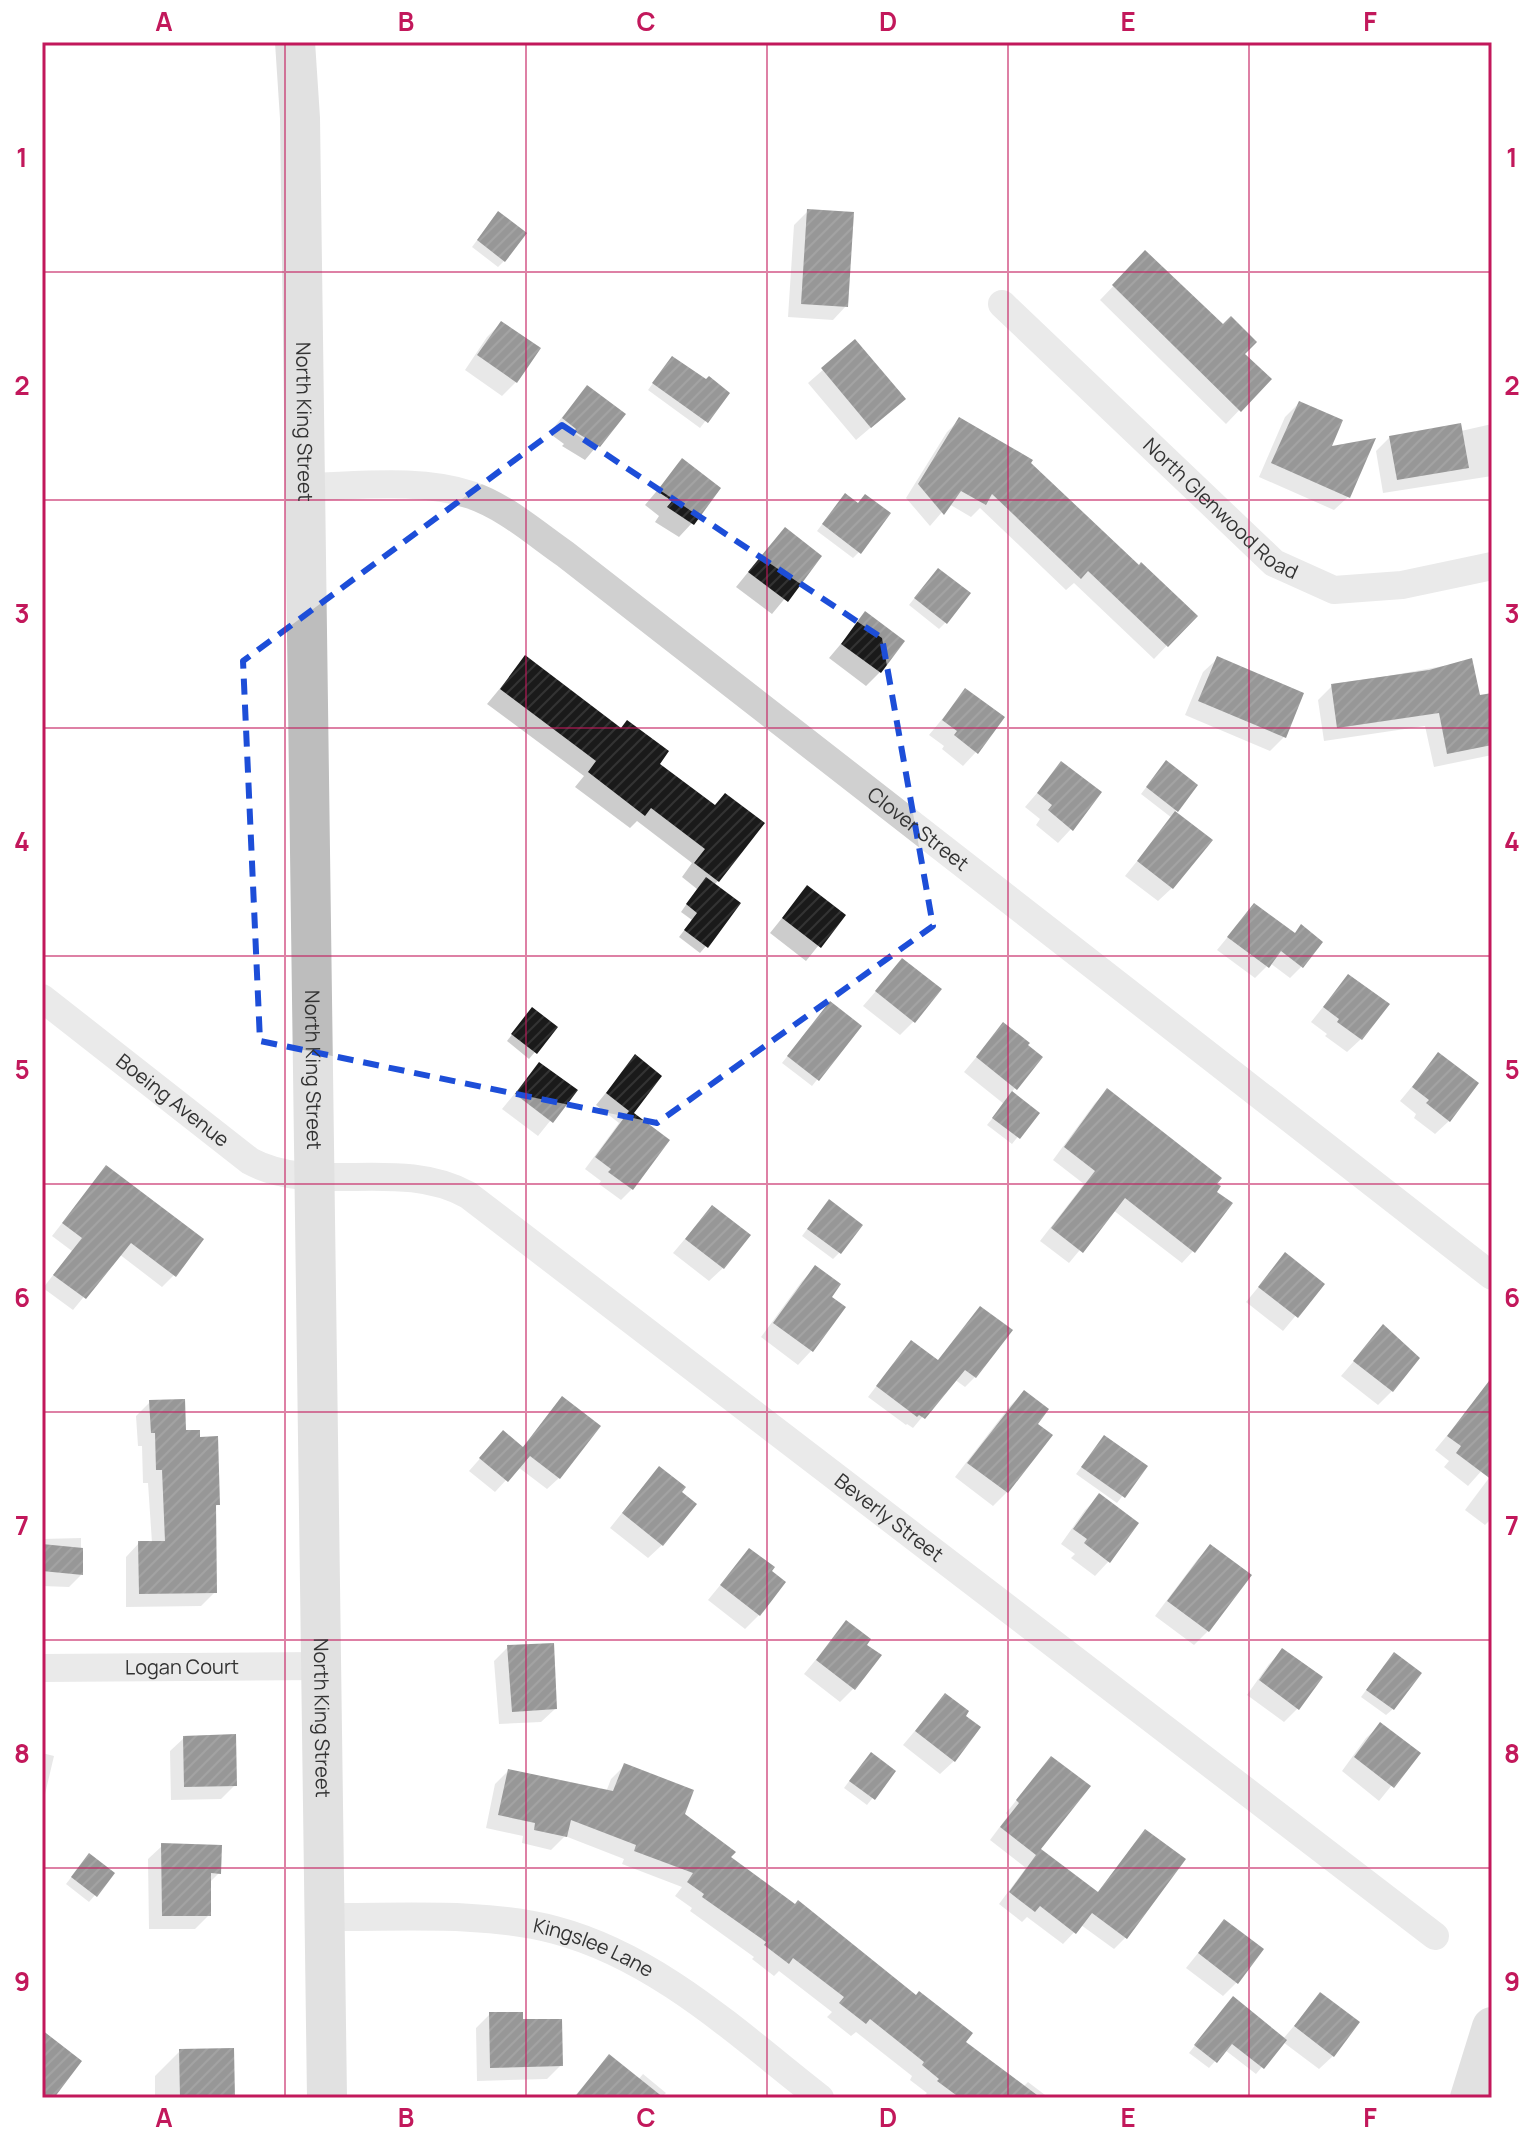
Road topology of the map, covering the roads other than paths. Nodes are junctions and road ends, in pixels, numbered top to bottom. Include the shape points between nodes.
1 (295, 42) edge
2 (1002, 304) dead end
3 (305, 487) junction
4 (1492, 566) edge
5 (42, 998) edge
6 (315, 1175) junction
7 (1492, 1276) edge
8 (321, 1666) junction
9 (42, 1668) edge
10 (324, 1917) junction
11 (1435, 1936) dead end
12 (1492, 2027) edge
13 (327, 2098) edge
14 (820, 2098) edge
15 (1470, 2098) edge

1 - 3 main road, North King Street
2 - 4 street, North Glenwood Road via 1274,563 1334,590 1402,585
3 - 6 main road, North King Street
3 - 7 street, Clover Street via 448,489 472,495 517,520
5 - 6 street, Boeing Avenue via 250,1161 278,1172
6 - 8 main road, North King Street
6 - 11 street, Beverly Street via 413,1177 468,1195
8 - 9 street, Logan Court
8 - 10 main road, North King Street
10 - 13 main road, North King Street
10 - 14 street, Kingslee Lane via 503,1920 591,1942 654,1972
12 - 15 main road

